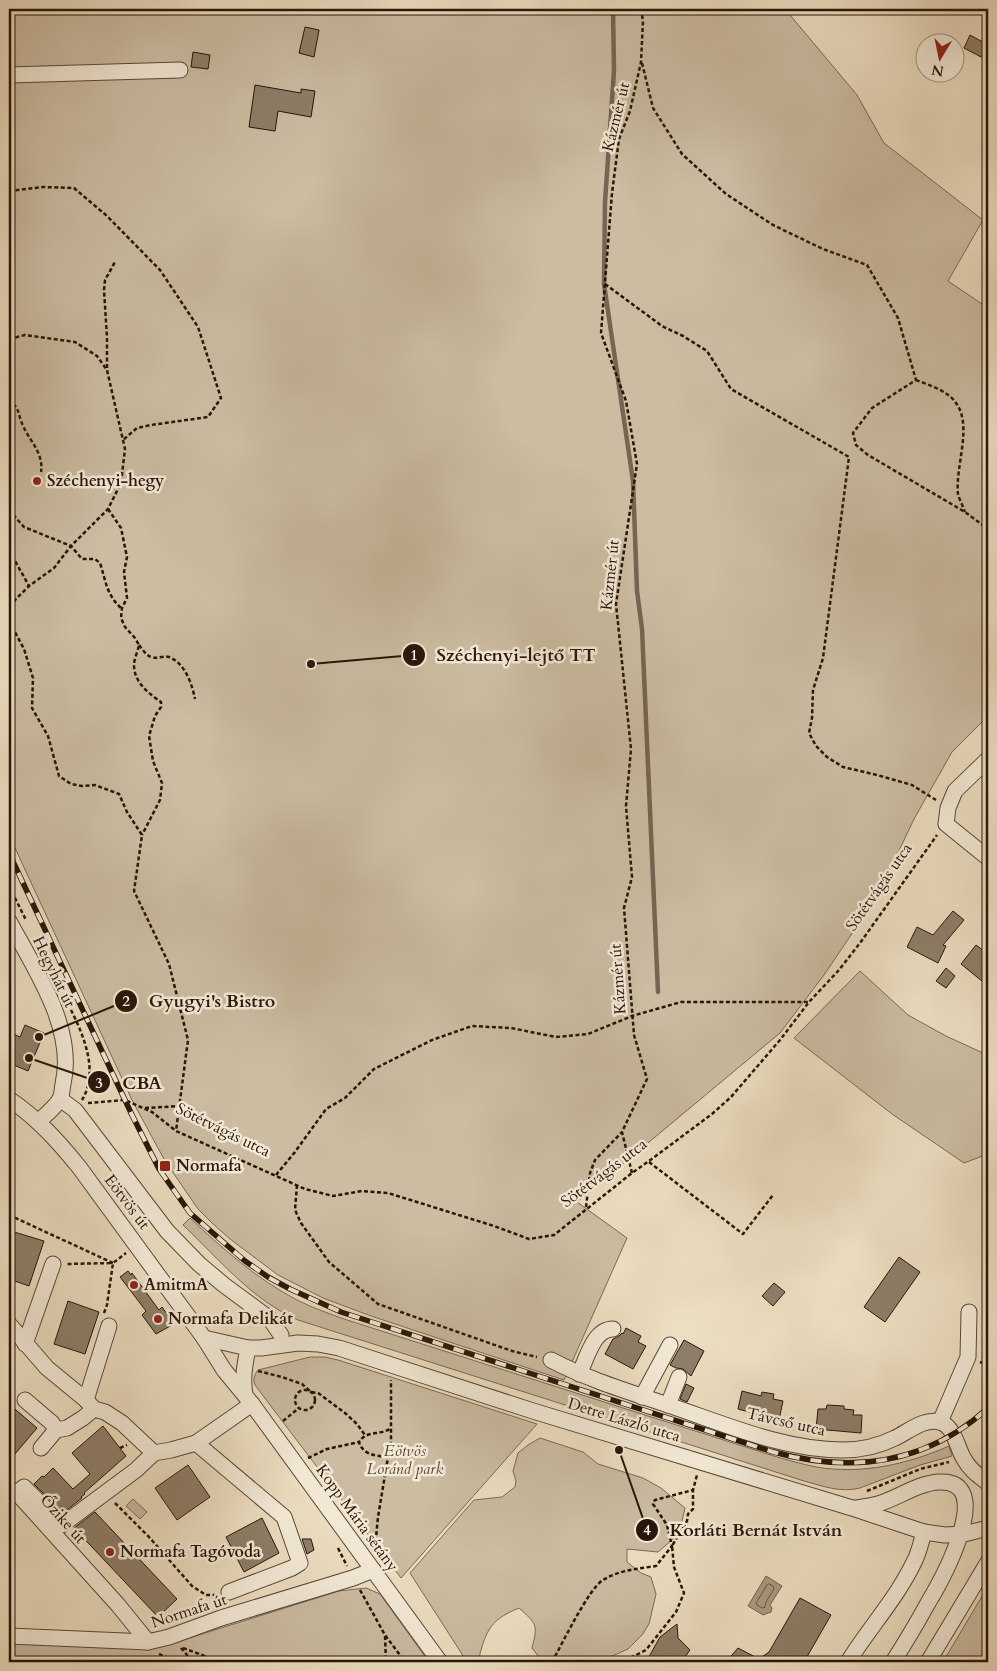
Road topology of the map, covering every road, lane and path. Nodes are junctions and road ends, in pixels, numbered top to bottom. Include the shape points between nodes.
1 (641, 9) edge
2 (642, 62) junction
3 (180, 70) dead end
4 (9, 75) edge
5 (9, 191) edge
6 (115, 262) dead end
7 (604, 284) junction
8 (9, 330) edge
9 (9, 338) edge
10 (107, 370) junction
11 (916, 380) junction
12 (9, 399) edge
13 (123, 440) junction
14 (41, 472) dead end
15 (108, 509) junction
16 (9, 510) edge
17 (965, 512) junction
18 (988, 529) edge
19 (71, 546) junction
20 (9, 550) edge
21 (29, 586) junction
22 (122, 608) junction
23 (9, 613) edge
24 (9, 621) edge
25 (139, 645) junction
26 (195, 699) dead end
27 (988, 759) edge
28 (948, 808) junction
29 (946, 824) junction
30 (142, 835) junction
31 (988, 858) edge
32 (9, 921) edge
33 (809, 1002) junction
34 (632, 1016) junction
35 (60, 1099) junction
36 (9, 1100) edge
37 (86, 1103) dead end
38 (180, 1106) junction
39 (144, 1108) junction
40 (38, 1122) junction
41 (176, 1131) junction
42 (622, 1132) junction
43 (649, 1162) junction
44 (632, 1173) junction
45 (276, 1175) junction
46 (297, 1185) junction
47 (774, 1195) dead end
48 (586, 1207) junction
49 (9, 1215) edge
50 (127, 1252) dead end
51 (53, 1264) joint
52 (113, 1264) junction
53 (969, 1312) dead end
54 (106, 1320) joint
55 (9, 1324) edge
56 (613, 1329) dead end
57 (281, 1335) dead end
58 (204, 1338) junction
59 (25, 1344) junction
60 (670, 1346) dead end
61 (248, 1348) junction
62 (551, 1360) joint
63 (394, 1366) junction
64 (243, 1369) junction
65 (579, 1374) junction
66 (679, 1377) dead end
67 (311, 1392) junction
68 (642, 1397) junction
69 (25, 1400) dead end
70 (249, 1400) junction
71 (90, 1404) junction
72 (668, 1405) junction
73 (299, 1408) junction
74 (940, 1422) junction
75 (391, 1428) junction
76 (56, 1430) junction
77 (271, 1430) junction
78 (365, 1435) junction
79 (359, 1442) junction
80 (196, 1443) junction
81 (40, 1448) dead end
82 (154, 1453) junction
83 (388, 1457) junction
84 (699, 1462) junction
85 (297, 1466) junction
86 (988, 1483) edge
87 (693, 1490) junction
88 (13, 1491) edge
89 (115, 1504) dead end
90 (852, 1508) junction
91 (988, 1528) edge
92 (924, 1532) junction
93 (964, 1534) junction
94 (672, 1546) junction
95 (988, 1562) edge
96 (373, 1570) junction
97 (353, 1578) junction
98 (229, 1592) joint
99 (385, 1635) junction
100 (9, 1636) edge
101 (148, 1642) junction
102 (193, 1662) edge
103 (221, 1662) edge
104 (386, 1662) edge
105 (405, 1662) edge
106 (440, 1662) edge
107 (552, 1662) edge
108 (626, 1662) edge
109 (848, 1662) edge
110 (894, 1662) edge
111 (928, 1662) edge

1 - 2 path, Kázmér út via 644,21
2 - 7 path, Kázmér út via 630,111 619,139
2 - 11 path via 654,108 663,124 682,154 719,188 773,225 823,249 867,265 898,318
3 - 4 street
5 - 13 path via 74,188 107,216 160,270 198,327 221,398 208,417 151,424 137,428
6 - 10 path via 105,280 104,290
7 - 28 path via 662,326 707,351 731,389 849,457 823,658 813,690 809,733 827,757 843,767 912,785
7 - 34 path, Kázmér út via 601,333 626,401 636,464 616,604 631,749 626,806 632,877 624,908
8 - 9 path
9 - 10 path via 25,334 75,342 97,356
10 - 13 path
11 - 17 path via 937,388 956,402 963,417 958,495
11 - 17 path via 872,408 853,433 856,445
12 - 14 path via 18,409 22,425 36,444 43,464
13 - 15 path via 121,483
15 - 19 path
15 - 22 path via 121,528 127,557 124,572 127,598
16 - 19 path via 24,527
17 - 18 path
19 - 21 path via 54,568
19 - 22 path via 82,559 100,563 113,601
20 - 21 path
21 - 23 path via 15,600
22 - 25 path via 121,618 125,627
24 - 30 path via 24,649 33,678 32,708 48,736 59,776 71,784 95,785 119,794
25 - 26 path via 152,659 164,656 178,663 191,681
25 - 30 path via 134,664 138,680 161,702 148,736 162,783 160,800
27 - 28 street via 955,791
28 - 29 street
29 - 31 street
29 - 33 path, Sötétvágás utca via 860,943
30 - 38 path via 134,891 169,964 188,1040
32 - 35 street, Hegyhát út via 46,991 60,1026 66,1063
33 - 34 path via 681,1002
33 - 43 path, Sötétvágás utca via 731,1098
34 - 42 path, Kázmér út via 647,1079
34 - 45 path via 588,1034 556,1037 512,1028 472,1026 432,1040 374,1069 345,1098 326,1109
35 - 40 street
35 - 57 street via 75,1110 167,1231 199,1264 270,1319
36 - 40 street, Eötvös út
37 - 39 path, Sötétvágás utca via 125,1100
38 - 39 path
38 - 41 path
39 - 41 path, Sötétvágás utca
40 - 58 street, Eötvös út via 60,1142
41 - 45 path, Sötétvágás utca
42 - 44 path
42 - 48 path, Kázmér út via 595,1160
43 - 44 path, Sötétvágás utca
43 - 47 path via 743,1234
44 - 48 path, Sötétvágás utca
45 - 46 path, Sötétvágás utca
46 - 48 path, Sötétvágás utca via 333,1196 362,1191 388,1194 529,1239 554,1234
46 - 62 path via 295,1210 301,1223 330,1262 378,1304 512,1351
49 - 52 path
50 - 52 path
51 - 52 path
51 - 59 street
52 - 54 path
53 - 74 street via 968,1357
54 - 71 street
55 - 59 street
56 - 65 street via 600,1333
58 - 61 street
58 - 70 street, Eötvös út via 224,1370
59 - 71 street via 47,1368
60 - 68 street
61 - 63 street, Detre László utca via 318,1344
61 - 64 street
62 - 65 street, Távcső utca
63 - 75 path
63 - 84 street, Detre László utca
64 - 67 path via 282,1377 302,1384
64 - 70 street
65 - 68 street, Távcső utca
66 - 72 street
67 - 73 path via 304,1390 298,1393 295,1402
67 - 73 path via 315,1397 313,1406 305,1410
67 - 78 path via 318,1392 357,1424
68 - 72 street, Távcső utca
69 - 76 street via 52,1422
70 - 77 street, Kopp Mária sétány
70 - 80 street
71 - 76 street via 83,1418 67,1428
71 - 82 street via 122,1423
72 - 74 street, Távcső utca via 776,1441 821,1449 865,1449 914,1427
73 - 77 path
74 - 86 street via 949,1428 971,1469
75 - 78 path
75 - 83 path via 392,1443
76 - 81 street
77 - 85 street, Kopp Mária sétány
78 - 79 path
79 - 83 path via 369,1454
79 - 85 path via 327,1449
80 - 82 street
80 - 98 street via 284,1517 300,1563
82 - 88 street via 62,1525 24,1487
83 - 96 path
84 - 87 path
84 - 90 street, Detre László utca
85 - 96 street, Kopp Mária sétány
87 - 94 path via 693,1509
87 - 94 path via 655,1500 653,1504 667,1525
88 - 101 street, Őzike út
89 - 98 path via 192,1586 206,1595
90 - 92 street, Detre László utca
90 - 93 street via 878,1504 917,1487 950,1483 968,1493 970,1513
91 - 93 street, Detre László utca
92 - 93 street, Detre László utca
92 - 109 street via 914,1561
93 - 110 street via 958,1553
94 - 107 path via 656,1566 621,1571 601,1581
94 - 108 path via 674,1567 684,1593 676,1612 646,1650
95 - 111 street
96 - 97 street, Normafa út
96 - 106 street, Kopp Mária sétány
97 - 99 path
97 - 101 street, Normafa út
99 - 104 path
99 - 105 path
100 - 101 street, Normafa út
102 - 103 path via 180,1647

